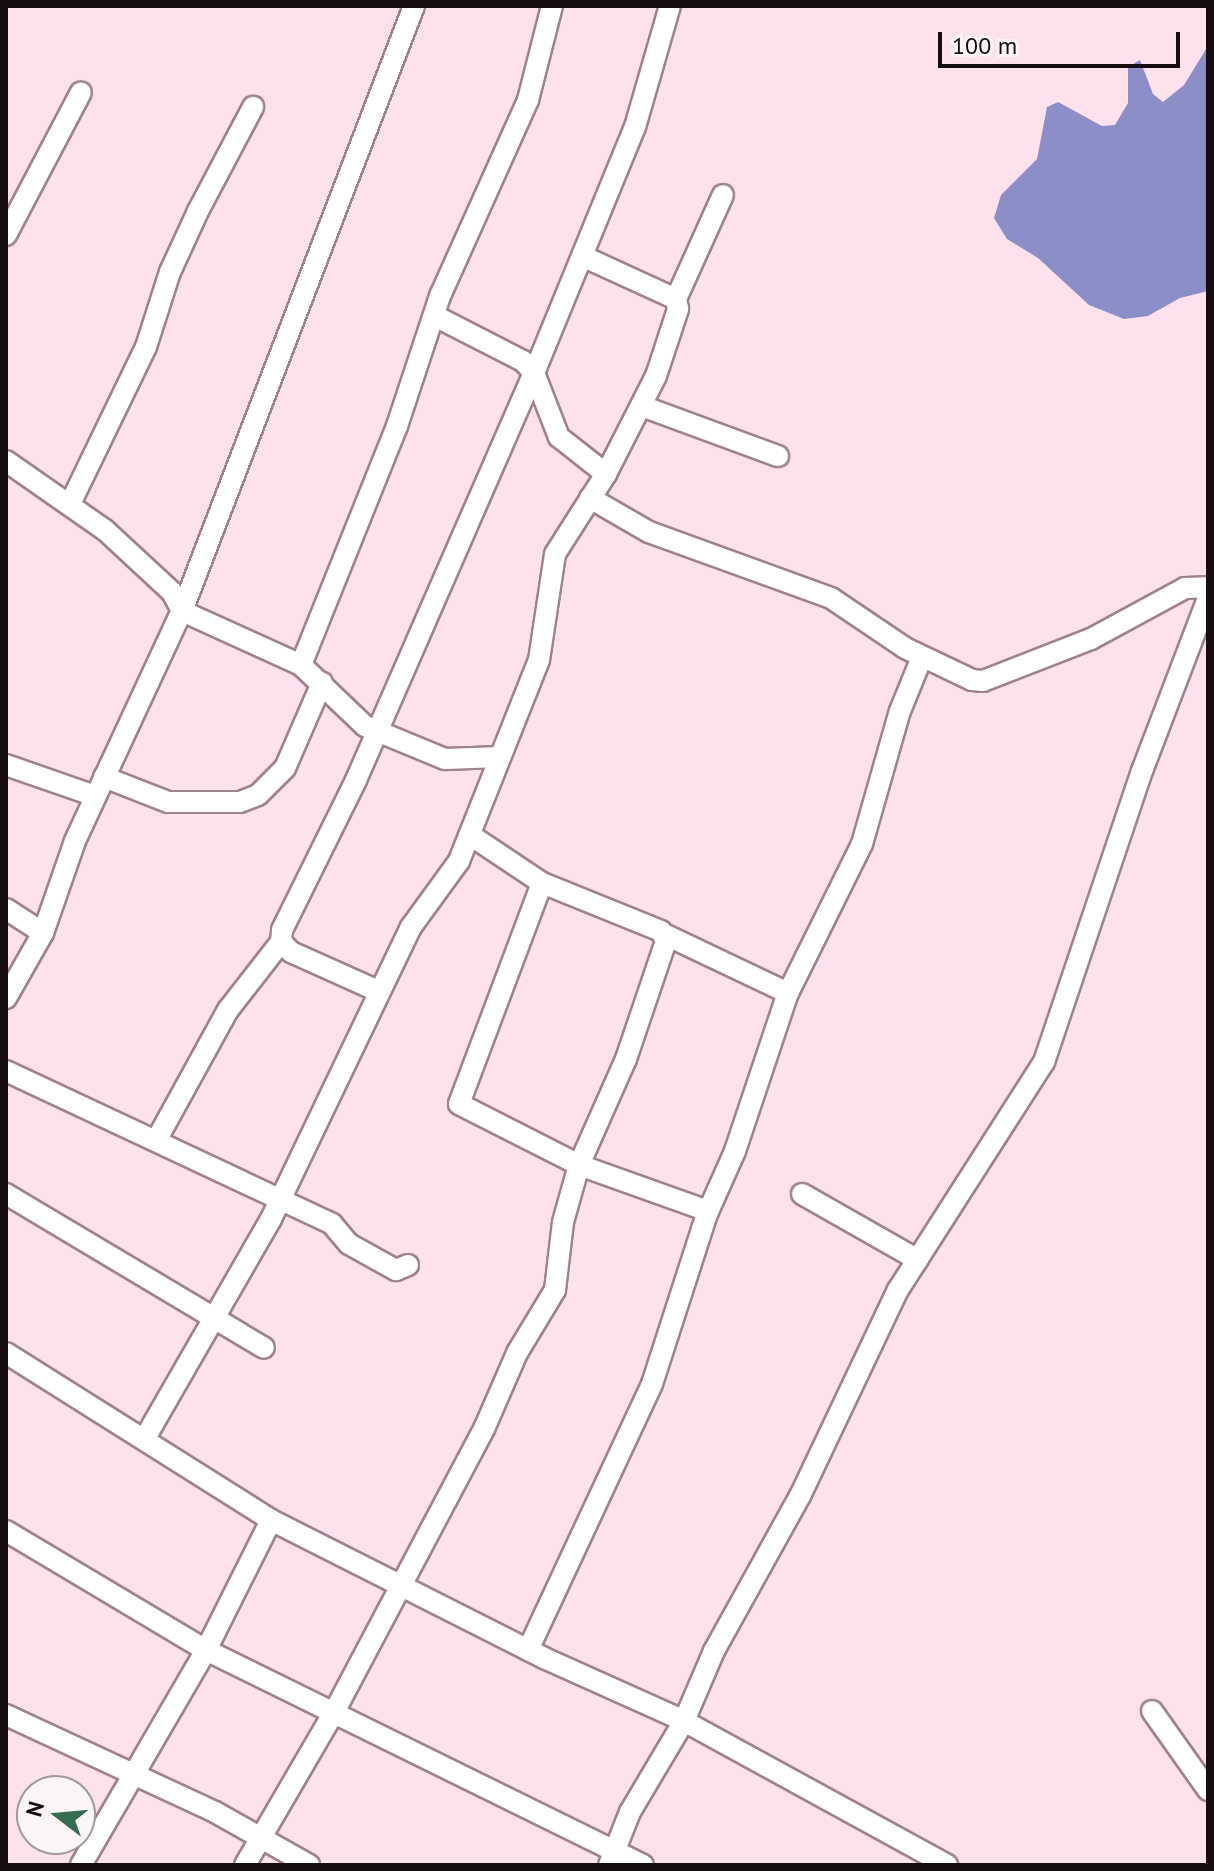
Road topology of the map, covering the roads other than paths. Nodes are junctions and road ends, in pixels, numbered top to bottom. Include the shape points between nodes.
1 (414, 6) edge
2 (552, 6) edge
3 (670, 6) edge
4 (81, 92) dead end
5 (253, 107) dead end
6 (723, 195) dead end
7 (6, 235) edge
8 (582, 256) junction
9 (676, 299) junction
10 (435, 316) junction
11 (534, 373) junction
12 (642, 406) junction
13 (778, 456) dead end
14 (6, 461) edge
15 (606, 474) junction
16 (590, 498) junction
17 (70, 504) junction
18 (1208, 587) edge
19 (1208, 598) edge
20 (182, 611) junction
21 (922, 657) junction
22 (301, 665) junction
23 (322, 683) junction
24 (377, 732) junction
25 (500, 757) junction
26 (6, 765) edge
27 (104, 777) junction
28 (95, 796) junction
29 (470, 835) junction
30 (542, 883) junction
31 (6, 909) edge
32 (43, 933) junction
33 (666, 935) junction
34 (281, 942) junction
35 (378, 991) junction
36 (788, 993) junction
37 (6, 998) edge
38 (6, 1071) edge
39 (157, 1139) junction
40 (579, 1165) junction
41 (6, 1194) edge
42 (802, 1194) dead end
43 (278, 1203) junction
44 (708, 1211) junction
45 (918, 1260) junction
46 (408, 1265) dead end
47 (214, 1318) junction
48 (264, 1348) dead end
49 (6, 1353) edge
50 (145, 1438) junction
51 (271, 1520) junction
52 (6, 1531) edge
53 (398, 1586) junction
54 (206, 1650) junction
55 (528, 1650) junction
56 (1152, 1711) dead end
57 (333, 1714) junction
58 (6, 1715) edge
59 (684, 1721) junction
60 (131, 1774) junction
61 (1208, 1790) edge
62 (261, 1838) junction
63 (612, 1859) edge
64 (81, 1865) edge
65 (245, 1865) edge
66 (309, 1865) edge
67 (643, 1865) edge
68 (947, 1865) edge

1 - 20 street
2 - 10 street via 528,100 462,241
3 - 8 street via 646,96
4 - 7 street
5 - 17 street via 198,211 170,272 146,347
6 - 9 street
8 - 9 street
8 - 11 street
9 - 12 street via 678,309
10 - 11 street via 523,361
10 - 22 street
11 - 15 street via 559,437
11 - 24 street
12 - 13 street
12 - 15 street
14 - 17 street
15 - 16 street
16 - 21 street via 649,532 831,598
16 - 25 street via 555,554 547,631
17 - 20 street via 172,592
18 - 21 street via 1185,588 1091,639 983,681
19 - 45 street via 1142,771 1044,1062
20 - 22 street
20 - 27 street
21 - 36 street via 900,711 862,844
22 - 23 street
23 - 24 street via 347,712
23 - 27 street via 285,768 258,795 240,802 168,802
24 - 25 street via 445,759
24 - 34 street via 282,930
25 - 29 street
26 - 28 street
27 - 28 street
28 - 32 street
29 - 30 street
29 - 35 street
30 - 33 street
30 - 40 street via 459,1104
31 - 32 street
32 - 37 street
33 - 36 street
33 - 40 street via 626,1059
34 - 35 street via 305,959
34 - 39 street via 228,1010
35 - 43 street
36 - 44 street via 735,1151
38 - 39 street
39 - 43 street
40 - 44 street
40 - 53 street via 563,1222 555,1290 517,1353 484,1429
41 - 47 street
42 - 45 street
43 - 46 street via 332,1224 349,1244 396,1270
43 - 47 street
44 - 55 street via 652,1384
45 - 59 street via 800,1496 714,1651
47 - 48 street
47 - 50 street
49 - 50 street
50 - 51 street
51 - 53 street
51 - 54 street
52 - 54 street
53 - 55 street
53 - 57 street
54 - 57 street
54 - 60 street
55 - 59 street
56 - 61 street
57 - 62 street
57 - 63 street
58 - 60 street
59 - 63 street via 630,1812
59 - 68 street
60 - 62 street
60 - 64 street
62 - 65 street
62 - 66 street
63 - 67 street

